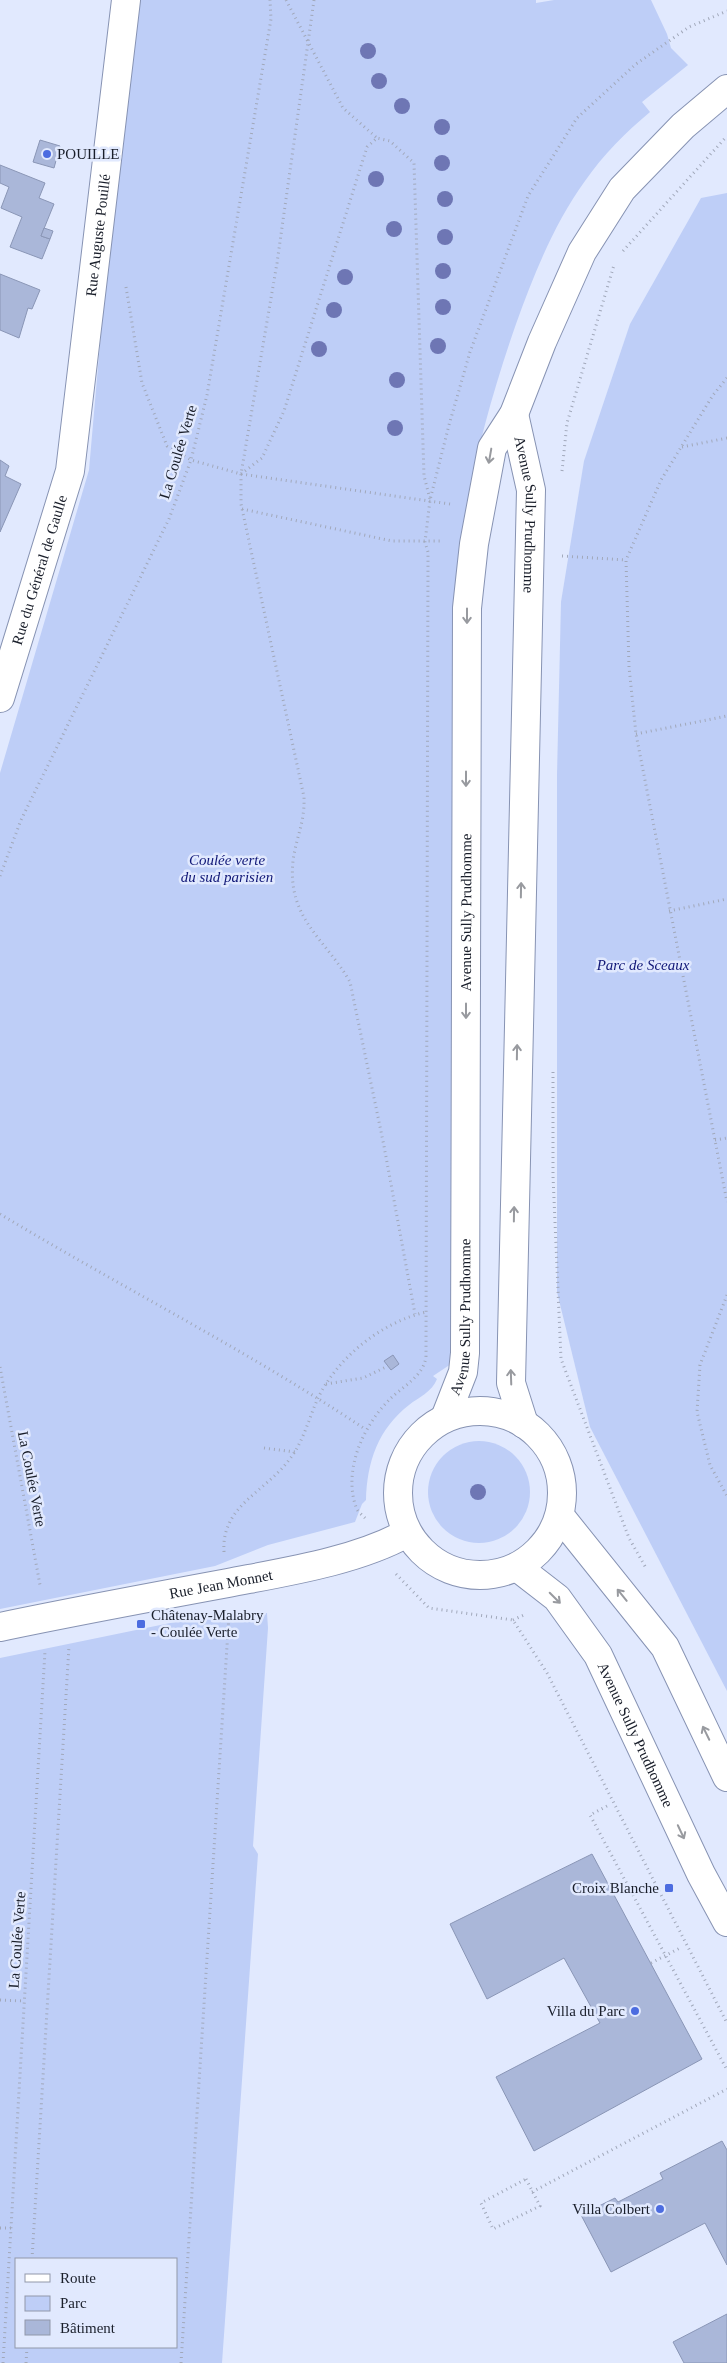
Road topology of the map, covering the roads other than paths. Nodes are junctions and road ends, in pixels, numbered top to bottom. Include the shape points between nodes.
1 (126, 0) edge
2 (727, 89) edge
3 (514, 414) junction
4 (70, 471) joint
5 (0, 698) edge
6 (445, 1418) junction
7 (524, 1424) junction
8 (560, 1516) junction
9 (407, 1533) junction
10 (517, 1567) junction
11 (0, 1628) edge
12 (727, 1777) edge
13 (727, 1922) edge

1 - 4 main road, Rue Auguste Pouillé
2 - 3 main road, Avenue Sully Prudhomme via 683,126 622,189 582,252
3 -> 6 main road, Avenue Sully Prudhomme via 492,448 474,544 467,608 465,1353 463,1372
7 -> 3 main road, Avenue Sully Prudhomme via 511,1383 531,490
4 - 5 main road, Rue du Général de Gaulle
6 - 7 main road via 485,1411
6 - 9 main road via 423,1434 405,1459 397,1496
7 - 8 main road via 540,1437 553,1456 561,1479
8 - 10 main road via 537,1554
12 -> 8 main road via 665,1647
9 - 10 main road via 423,1554 442,1567 479,1574 499,1574
9 - 11 main road, Rue Jean Monnet via 384,1545 287,1571
10 -> 13 main road, Avenue Sully Prudhomme via 557,1598 598,1655 701,1874

